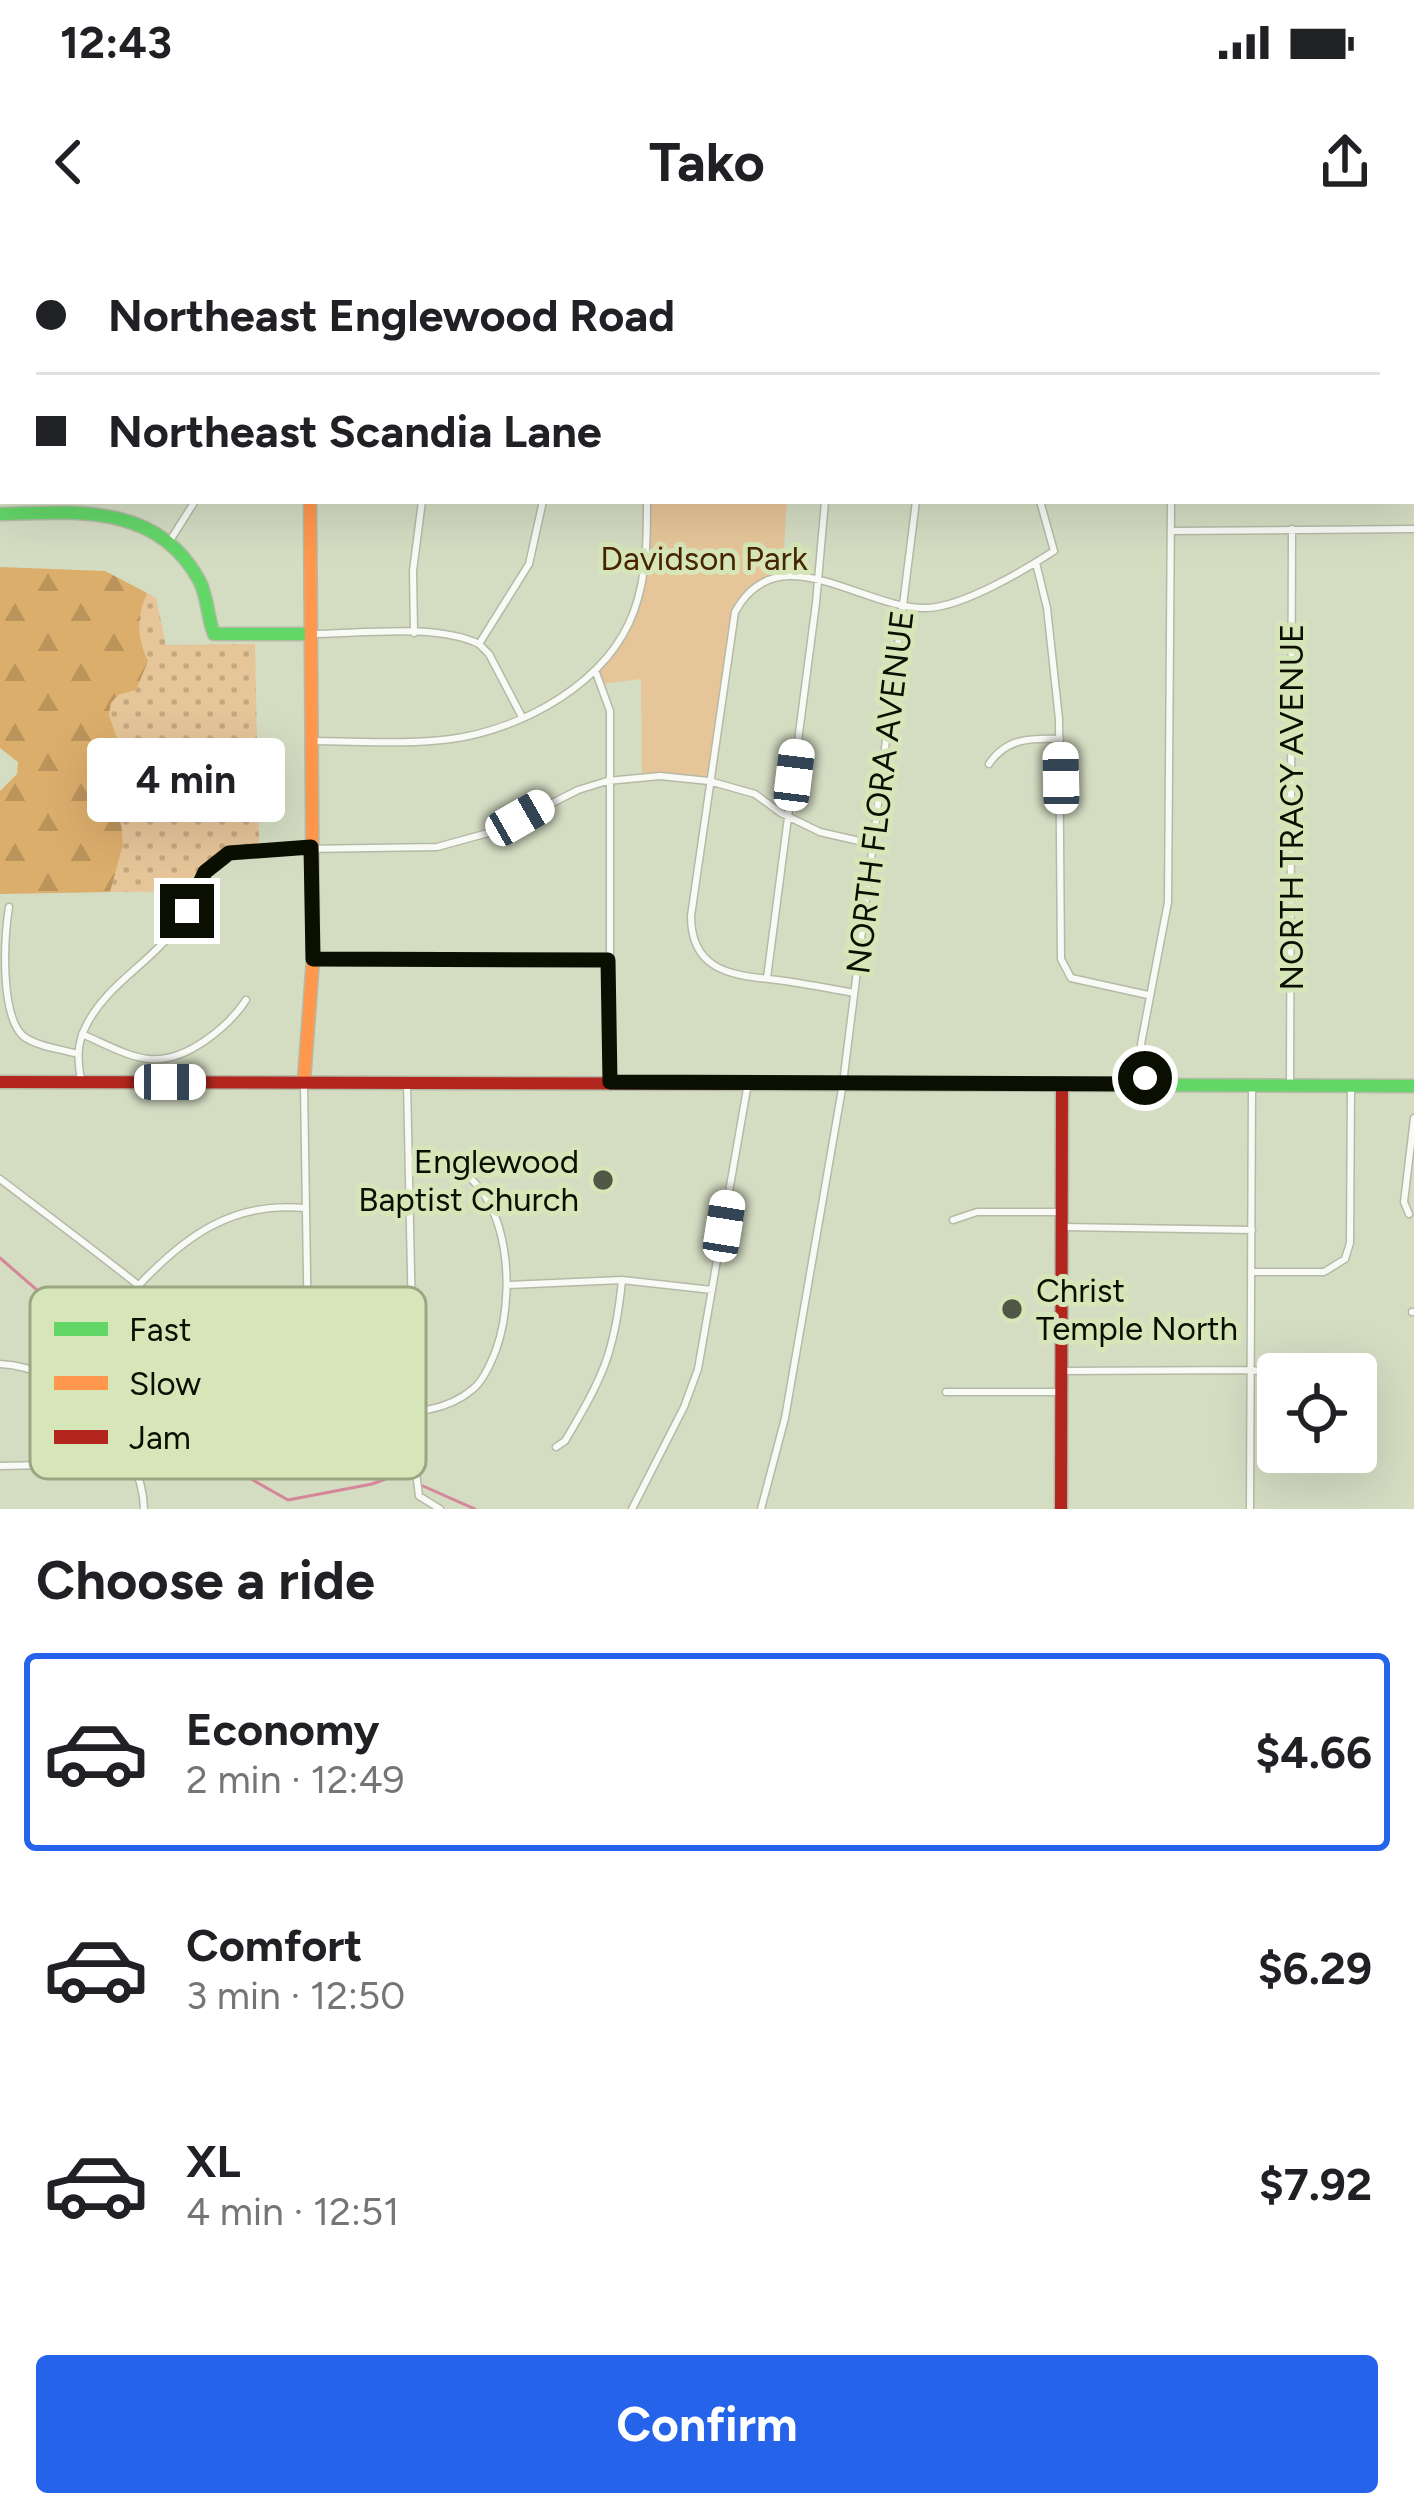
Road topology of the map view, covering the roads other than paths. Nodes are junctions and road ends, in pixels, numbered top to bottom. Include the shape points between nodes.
1 (193, 504) edge
2 (310, 504) edge
3 (422, 504) edge
4 (542, 504) edge
5 (647, 504) edge
6 (825, 504) edge
7 (916, 504) edge
8 (1041, 504) edge
9 (1171, 504) edge
10 (0, 514) edge
11 (1292, 529) junction
12 (1414, 529) edge
13 (1171, 531) junction
14 (171, 539) junction
15 (1036, 563) junction
16 (818, 581) junction
17 (904, 606) junction
18 (310, 634) junction
19 (414, 634) junction
20 (479, 644) junction
21 (595, 670) junction
22 (522, 717) junction
23 (1060, 739) junction
24 (311, 741) junction
25 (989, 764) dead end
26 (710, 781) junction
27 (607, 782) junction
28 (789, 818) junction
29 (872, 844) junction
30 (311, 847) junction
31 (9, 907) dead end
32 (313, 959) junction
33 (608, 960) junction
34 (767, 979) junction
35 (854, 993) junction
36 (1148, 994) junction
37 (246, 1000) dead end
38 (82, 1034) junction
39 (78, 1054) junction
40 (304, 1081) junction
41 (0, 1082) edge
42 (407, 1082) junction
43 (610, 1082) junction
44 (81, 1083) junction
45 (748, 1083) junction
46 (843, 1083) junction
47 (1062, 1084) junction
48 (1146, 1084) junction
49 (1252, 1085) junction
50 (1290, 1085) junction
51 (1351, 1086) junction
52 (1414, 1086) edge
53 (1414, 1118) edge
54 (409, 1160) junction
55 (0, 1179) edge
56 (305, 1208) junction
57 (1061, 1212) junction
58 (1409, 1214) dead end
59 (952, 1220) dead end
60 (1061, 1227) junction
61 (1252, 1230) junction
62 (1252, 1271) junction
63 (622, 1280) junction
64 (507, 1285) junction
65 (138, 1286) joint
66 (307, 1287) edge
67 (410, 1287) edge
68 (712, 1290) junction
69 (0, 1364) edge
70 (30, 1368) edge
71 (1250, 1370) junction
72 (1060, 1371) junction
73 (1257, 1371) edge
74 (946, 1392) dead end
75 (1060, 1392) junction
76 (426, 1410) edge
77 (556, 1448) dead end
78 (30, 1465) edge
79 (0, 1466) edge
80 (142, 1479) edge
81 (416, 1479) edge
82 (144, 1509) edge
83 (440, 1509) edge
84 (632, 1509) edge
85 (761, 1509) edge
86 (1061, 1509) edge
87 (1250, 1509) edge

1 - 14 street
2 - 18 main road
3 - 19 street
4 - 20 street via 529,564
5 - 21 street via 641,589 620,643
6 - 16 street
7 - 17 street, NORTH FLORA AVENUE
8 - 15 street via 1054,551
9 - 13 street
10 - 14 main road via 100,514 140,520
11 - 12 street
11 - 13 street
11 - 50 street, NORTH TRACY AVENUE
13 - 36 street via 1168,902
14 - 18 main road via 200,580 211,632
15 - 17 street via 956,602
15 - 23 street
16 - 17 street
16 - 26 street via 773,578 735,612
16 - 28 street
17 - 29 street, NORTH FLORA AVENUE
18 - 19 street
18 - 24 main road
19 - 20 street
20 - 22 street
21 - 22 street
21 - 27 street via 610,711
22 - 24 street via 451,739
23 - 25 street via 1015,742
23 - 36 street via 1066,974
24 - 30 main road
26 - 27 street
26 - 28 street via 755,794
26 - 34 street via 691,916 697,945 725,973
27 - 30 street via 453,844
27 - 33 street
28 - 29 street
28 - 34 street
29 - 35 street, NORTH FLORA AVENUE
30 - 32 main road
30 - 38 street via 238,850 214,862 177,927 105,998
31 - 39 street via 10,1021 33,1042
32 - 33 street
32 - 40 main road
33 - 43 street
34 - 35 street
35 - 46 street, NORTH FLORA AVENUE
36 - 48 street
37 - 38 street via 234,1018 174,1059 144,1060
38 - 39 street
39 - 44 street
40 - 42 main road
40 - 44 main road
40 - 56 street
41 - 44 main road
42 - 43 main road
42 - 54 street
43 - 45 main road
45 - 46 main road
45 - 68 street
46 - 47 main road
46 - 85 street, NORTH FLORA AVENUE via 785,1418
47 - 48 main road
47 - 57 main road
48 - 49 main road
49 - 50 main road
49 - 61 street
50 - 51 main road
51 - 52 main road
51 - 62 street via 1345,1259 1324,1272
53 - 58 street
54 - 64 street via 446,1165 482,1191 502,1237
54 - 67 street
55 - 65 street
56 - 65 street via 261,1208 218,1220
56 - 66 street
57 - 59 street via 977,1212
57 - 60 main road
60 - 61 street
60 - 72 main road
61 - 62 street
62 - 71 street
63 - 64 street
63 - 68 street
63 - 77 street via 604,1376
64 - 76 street via 499,1341 477,1387
68 - 84 street via 693,1385
69 - 70 street
71 - 72 street
71 - 73 street
71 - 87 street
72 - 75 main road
74 - 75 street
75 - 86 main road
78 - 79 street
80 - 82 street
81 - 83 street via 419,1496

